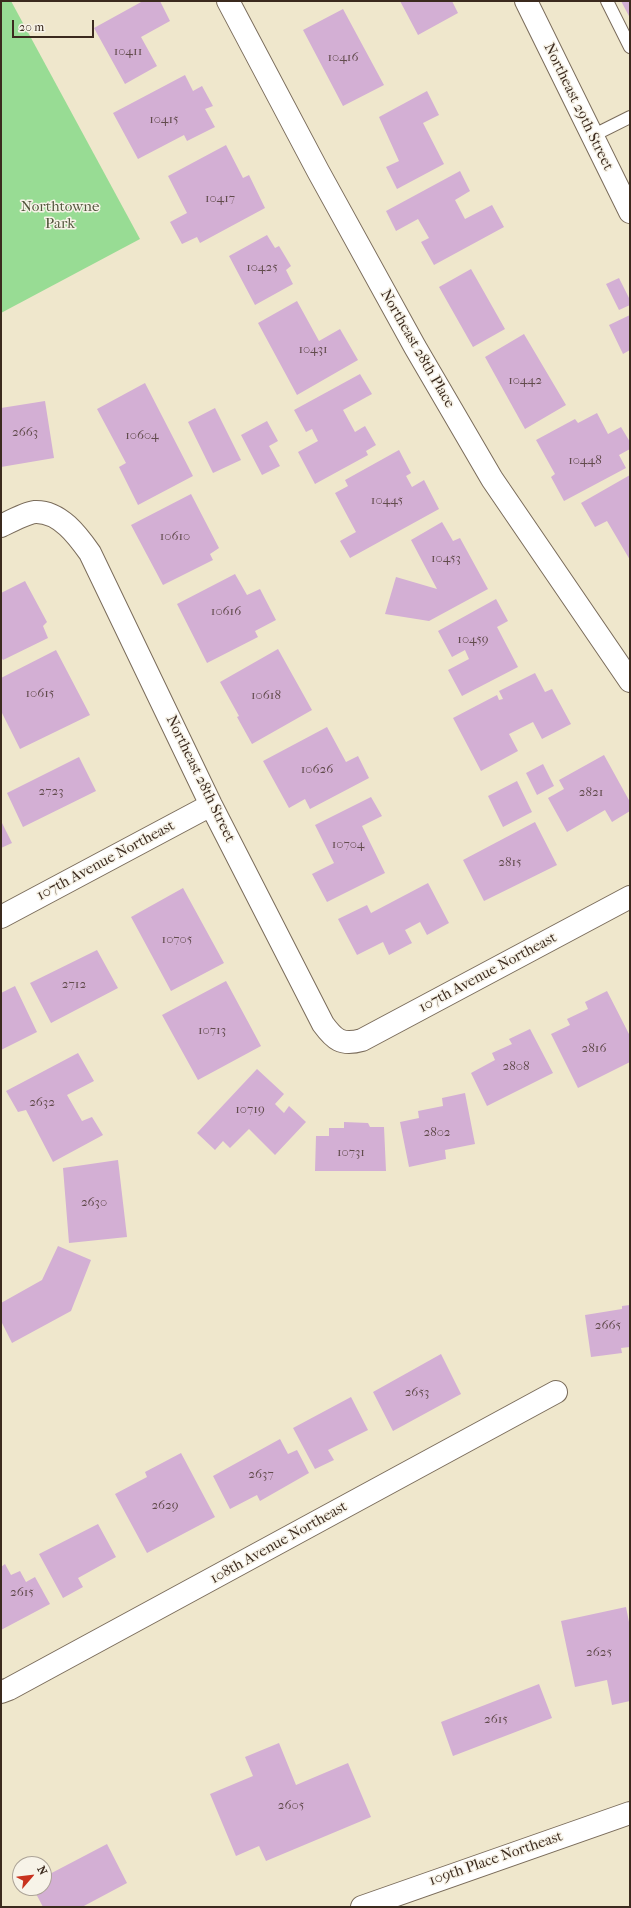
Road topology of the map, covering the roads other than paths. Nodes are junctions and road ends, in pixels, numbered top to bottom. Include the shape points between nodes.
1 (228, 1) edge
2 (607, 1) edge
3 (532, 3) edge
4 (630, 46) edge
5 (630, 117) edge
6 (592, 136) junction
7 (630, 212) edge
8 (1, 526) edge
9 (630, 681) edge
10 (211, 805) junction
11 (630, 897) edge
12 (1, 917) edge
13 (345, 1042) joint
14 (556, 1392) dead end
15 (1, 1692) edge
16 (630, 1813) edge
17 (362, 1907) edge

1 - 9 street, Northeast 28th Place via 414,347 492,479
2 - 4 lane
3 - 6 street, Northeast 29th Street
5 - 6 lane
6 - 7 street, Northeast 29th Street
8 - 10 street, Northeast 28th Street via 35,512 54,517 73,530 90,554
10 - 12 street, 107th Avenue Northeast
10 - 13 street, Northeast 28th Street via 323,1024 333,1038
11 - 13 street, 107th Avenue Northeast via 362,1040 354,1043
14 - 15 street, 108th Avenue Northeast via 181,1597
16 - 17 street, 109th Place Northeast

